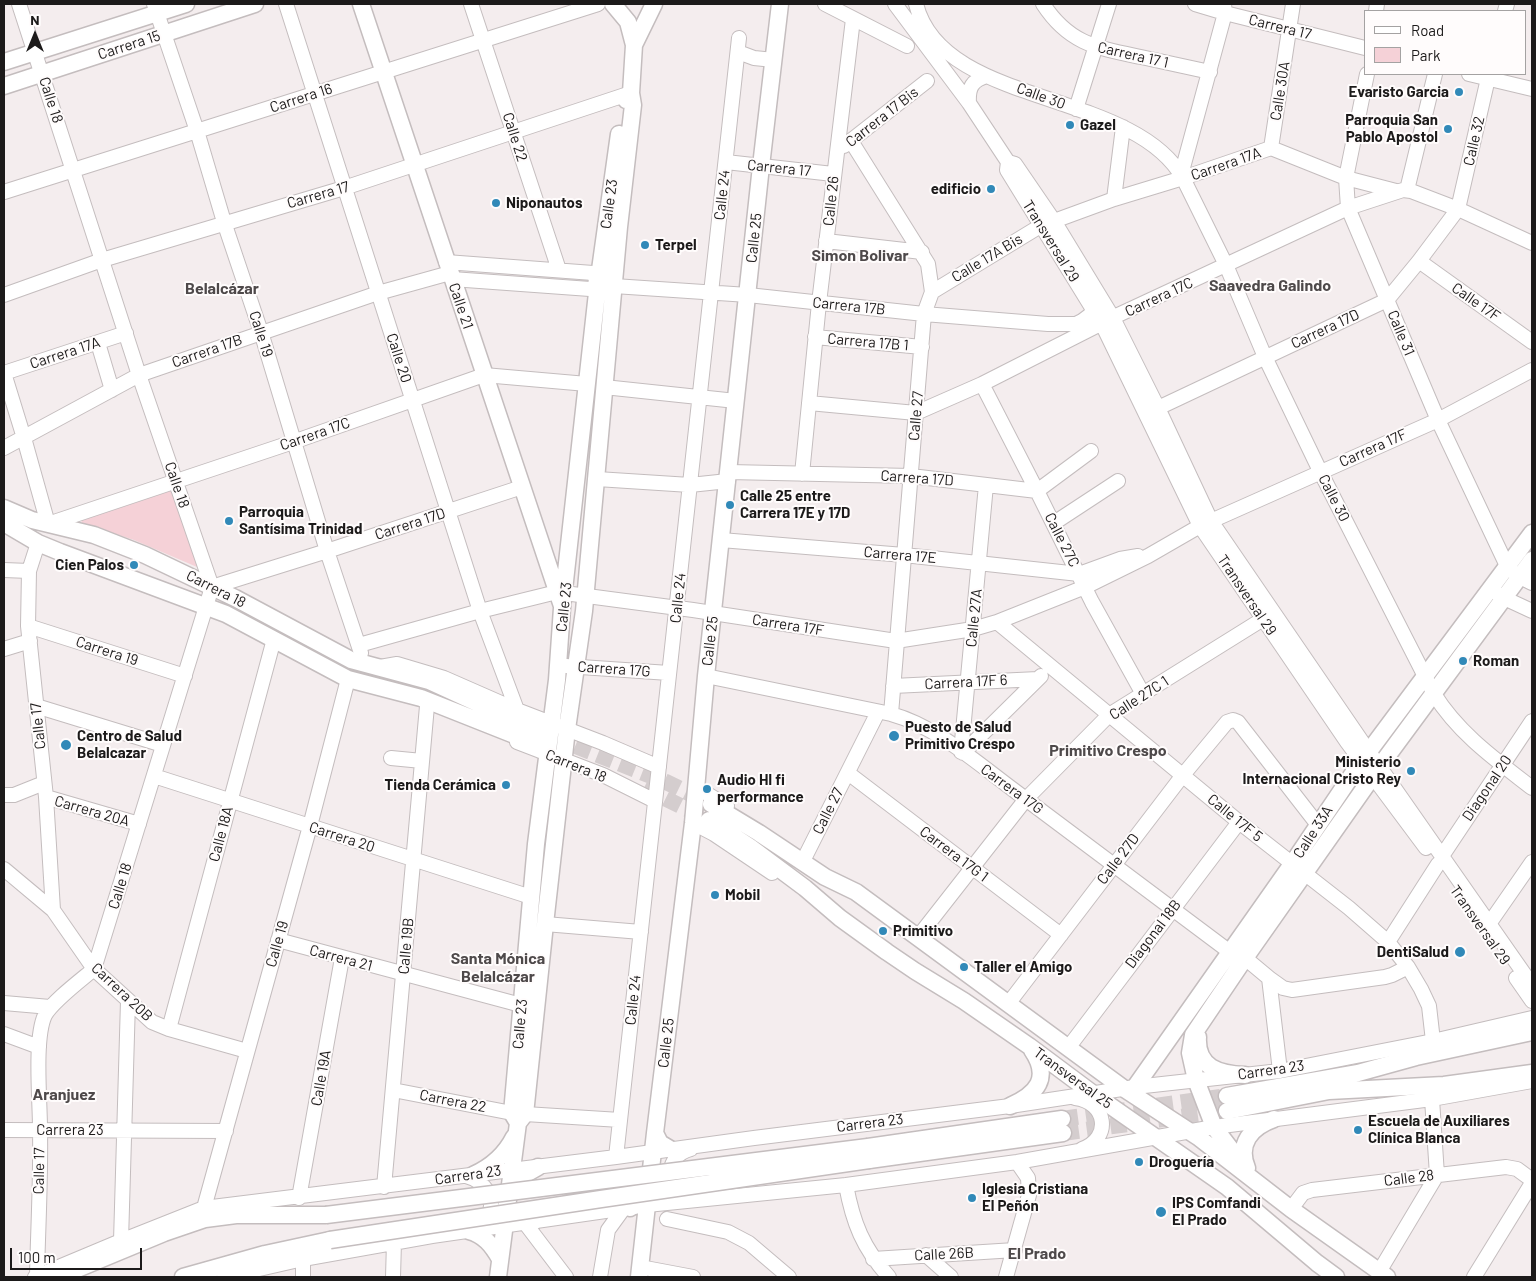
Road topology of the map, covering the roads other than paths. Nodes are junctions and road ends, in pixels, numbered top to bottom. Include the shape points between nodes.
1 (19, 4) edge
2 (186, 4) edge
3 (255, 4) edge
4 (286, 4) edge
5 (361, 4) edge
6 (470, 4) edge
7 (598, 4) edge
8 (613, 4) edge
9 (780, 4) edge
10 (825, 4) edge
11 (895, 4) edge
12 (916, 4) edge
13 (1043, 4) edge
14 (1109, 4) edge
15 (1195, 4) edge
16 (1293, 4) edge
17 (156, 8) edge
18 (1224, 8) edge
19 (650, 10) edge
20 (853, 19) junction
21 (1290, 29) junction
22 (163, 34) junction
23 (483, 40) junction
24 (634, 45) junction
25 (907, 46) dead end
26 (1095, 47) junction
27 (1364, 48) edge
28 (34, 52) junction
29 (774, 60) junction
30 (4, 62) edge
31 (382, 71) junction
32 (1210, 72) junction
33 (42, 73) junction
34 (1367, 75) edge
35 (1435, 75) edge
36 (987, 76) junction
37 (1489, 76) edge
38 (927, 81) dead end
39 (4, 86) edge
40 (1532, 89) edge
41 (631, 93) junction
42 (314, 94) junction
43 (969, 103) junction
44 (1076, 109) junction
45 (1124, 128) junction
46 (197, 131) junction
47 (513, 132) junction
48 (851, 141) junction
49 (1271, 148) junction
50 (836, 153) junction
51 (726, 162) junction
52 (414, 165) junction
53 (761, 166) junction
54 (73, 170) junction
55 (833, 174) junction
56 (1182, 177) junction
57 (1346, 178) junction
58 (344, 188) junction
59 (1402, 190) junction
60 (4, 192) edge
61 (1114, 199) junction
62 (1348, 208) junction
63 (1458, 209) junction
64 (224, 222) junction
65 (1048, 223) junction
66 (826, 241) junction
67 (1532, 242) edge
68 (922, 252) junction
69 (102, 260) junction
70 (1419, 261) junction
71 (1226, 265) junction
72 (559, 270) junction
73 (449, 271) junction
74 (606, 285) junction
75 (932, 292) junction
76 (378, 293) junction
77 (711, 293) junction
78 (4, 295) edge
79 (748, 295) junction
80 (1387, 300) junction
81 (818, 302) junction
82 (1096, 303) junction
83 (924, 314) junction
84 (1108, 321) junction
85 (1048, 324) junction
86 (261, 332) junction
87 (126, 333) junction
88 (815, 338) junction
89 (1532, 342) edge
90 (98, 343) junction
91 (1059, 346) junction
92 (922, 347) junction
93 (1265, 357) junction
94 (1532, 370) edge
95 (4, 373) edge
96 (139, 375) junction
97 (484, 375) junction
98 (587, 384) junction
99 (982, 384) junction
100 (604, 387) junction
101 (112, 390) junction
102 (700, 397) junction
103 (413, 401) junction
104 (736, 401) junction
105 (809, 403) junction
106 (1158, 408) junction
107 (916, 414) junction
108 (1438, 420) junction
109 (24, 438) junction
110 (294, 442) junction
111 (4, 448) edge
112 (1092, 451) dead end
113 (1320, 471) junction
114 (802, 474) junction
115 (911, 476) junction
116 (728, 477) junction
117 (597, 479) junction
118 (175, 480) junction
119 (1118, 481) dead end
120 (690, 485) junction
121 (986, 485) junction
122 (522, 487) junction
123 (1037, 491) junction
124 (4, 508) edge
125 (448, 512) junction
126 (4, 523) edge
127 (1054, 523) junction
128 (1206, 523) junction
129 (48, 524) junction
130 (1532, 533) edge
131 (721, 540) junction
132 (38, 542) junction
133 (327, 552) junction
134 (904, 555) junction
135 (1532, 560) edge
136 (979, 563) junction
137 (4, 570) edge
138 (29, 571) junction
139 (1520, 576) edge
140 (1082, 581) junction
141 (212, 587) junction
142 (1498, 594) junction
143 (585, 595) junction
144 (561, 598) junction
145 (206, 606) junction
146 (676, 608) junction
147 (480, 611) junction
148 (1532, 611) edge
149 (713, 614) junction
150 (1263, 620) junction
151 (997, 622) junction
152 (28, 626) junction
153 (972, 630) junction
154 (274, 639) junction
155 (30, 641) junction
156 (896, 641) junction
157 (359, 645) junction
158 (4, 650) edge
159 (558, 665) junction
160 (372, 666) junction
161 (576, 666) junction
162 (1050, 667) junction
163 (669, 673) junction
164 (185, 676) junction
165 (706, 676) junction
166 (1425, 677) junction
167 (1038, 679) junction
168 (352, 680) junction
169 (967, 682) junction
170 (893, 686) junction
171 (1143, 694) junction
172 (1434, 694) junction
173 (36, 706) junction
174 (427, 706) junction
175 (517, 710) junction
176 (885, 713) junction
177 (1109, 716) junction
178 (1532, 721) edge
179 (567, 729) junction
180 (541, 737) junction
181 (163, 746) junction
182 (962, 753) junction
183 (1365, 757) junction
184 (391, 758) dead end
185 (564, 760) junction
186 (422, 762) junction
187 (1502, 765) junction
188 (659, 767) junction
189 (1376, 772) junction
190 (848, 773) junction
191 (1183, 775) junction
192 (154, 776) junction
193 (696, 787) junction
194 (1532, 788) edge
195 (45, 790) junction
196 (4, 795) edge
197 (1026, 799) junction
198 (230, 800) junction
199 (655, 801) junction
200 (557, 816) junction
201 (693, 822) junction
202 (1239, 822) junction
203 (139, 824) junction
204 (1318, 825) junction
205 (310, 826) junction
206 (538, 832) junction
207 (805, 857) junction
208 (413, 860) junction
209 (1440, 860) junction
210 (1532, 862) edge
211 (1114, 865) junction
212 (972, 867) junction
213 (1298, 868) junction
214 (4, 869) edge
215 (856, 892) junction
216 (531, 897) junction
217 (1172, 909) junction
218 (53, 910) junction
219 (840, 918) junction
220 (544, 924) junction
221 (1489, 924) junction
222 (641, 932) junction
223 (1061, 934) junction
224 (918, 938) junction
225 (278, 940) junction
226 (1388, 942) junction
227 (1238, 955) junction
228 (342, 958) junction
229 (1408, 967) junction
230 (94, 969) junction
231 (404, 975) junction
232 (1269, 978) junction
233 (1532, 985) edge
234 (128, 1001) junction
235 (1532, 1001) edge
236 (4, 1003) edge
237 (1008, 1004) junction
238 (521, 1005) junction
239 (50, 1007) junction
240 (1532, 1018) edge
241 (1204, 1021) junction
242 (169, 1029) junction
243 (4, 1034) edge
244 (1527, 1036) edge
245 (1434, 1041) junction
246 (1029, 1046) junction
247 (39, 1047) junction
248 (1068, 1048) junction
249 (247, 1050) junction
250 (1280, 1071) junction
251 (1245, 1075) junction
252 (1530, 1075) edge
253 (1196, 1080) junction
254 (1129, 1088) junction
255 (393, 1090) junction
256 (1092, 1093) junction
257 (1062, 1098) junction
258 (1432, 1099) junction
259 (1010, 1106) junction
260 (1274, 1119) junction
261 (620, 1120) junction
262 (518, 1121) junction
263 (1062, 1126) tunnel mouth
264 (1214, 1127) junction
265 (4, 1130) edge
266 (40, 1130) junction
267 (125, 1131) junction
268 (226, 1131) junction
269 (1190, 1131) junction
270 (655, 1133) junction
271 (1156, 1137) junction
272 (754, 1138) junction
273 (670, 1149) junction
274 (653, 1152) junction
275 (1072, 1152) junction
276 (868, 1154) junction
277 (616, 1157) junction
278 (1017, 1162) junction
279 (538, 1167) junction
280 (511, 1170) junction
281 (1247, 1170) junction
282 (469, 1175) junction
283 (1437, 1175) junction
284 (1532, 1182) edge
285 (1259, 1183) junction
286 (846, 1185) junction
287 (384, 1187) junction
288 (509, 1189) junction
289 (299, 1198) junction
290 (648, 1200) junction
291 (698, 1200) junction
292 (506, 1206) junction
293 (627, 1208) junction
294 (1291, 1209) junction
295 (204, 1214) junction
296 (667, 1219) dead end
297 (529, 1222) junction
298 (504, 1225) junction
299 (470, 1230) junction
300 (121, 1241) junction
301 (394, 1242) junction
302 (1015, 1250) junction
303 (926, 1255) junction
304 (304, 1259) junction
305 (500, 1259) junction
306 (873, 1259) junction
307 (640, 1272) edge
308 (1376, 1276) edge
309 (36, 1277) edge
310 (58, 1277) edge
311 (183, 1277) edge
312 (224, 1277) edge
313 (303, 1277) edge
314 (393, 1277) edge
315 (498, 1277) edge
316 (566, 1277) edge
317 (600, 1277) edge
318 (693, 1277) edge
319 (790, 1277) edge
320 (889, 1277) edge
321 (951, 1277) edge
322 (1006, 1277) edge
323 (1336, 1277) edge
324 (1474, 1277) edge

1 - 28 street, Calle 18
2 - 17 main road, Carrera 15
3 - 22 main road, Carrera 15
4 - 42 street, Calle 20
5 - 31 main road, Calle 21
6 - 23 street, Calle 22
7 - 23 street, Carrera 16
8 - 24 main road via 628,22
9 - 29 main road, Calle 25
10 - 20 street
11 - 43 street, Transversal 29
12 - 36 street, Calle 30 via 918,14 938,43 955,58
13 - 26 street, Carrera 17 1 via 1068,32
14 - 26 street
15 - 18 street, Carrera 17
16 - 21 street, Calle 30A
17 - 22 street, Calle 19
17 - 28 main road, Carrera 15
18 - 21 street, Carrera 17
18 - 32 street
19 - 24 main road, Calle 23
20 - 25 street
20 - 50 street, Calle 26
21 - 27 street, Carrera 17
21 - 49 street, Calle 30A
22 - 33 main road, Carrera 15
22 - 46 street, Calle 19
23 - 31 street, Carrera 16
23 - 47 street, Calle 22
24 - 41 main road, Calle 23
26 - 32 street, Carrera 17 1
26 - 44 street
28 - 30 main road, Carrera 15
28 - 33 street, Calle 18
29 - 51 street, Calle 24 via 754,58 738,45
29 - 53 main road, Calle 25
31 - 42 street, Carrera 16
31 - 52 main road, Calle 21
32 - 56 street
33 - 39 main road, Carrera 15
33 - 54 street, Calle 18
34 - 57 street, Calle 31
35 - 59 street
36 - 43 street via 972,84 968,92
36 - 44 street, Calle 30
37 - 40 street
37 - 63 street, Calle 32
38 - 48 street, Carrera 17 Bis
41 - 47 street, Carrera 17
41 - 74 main road, Calle 23 via 623,104
42 - 46 street, Carrera 16
42 - 58 street, Calle 20
43 - 65 street, Transversal 29 via 1008,162 1015,164
44 - 45 street, Calle 30
45 - 56 street, Calle 30 via 1162,153
45 - 61 street
46 - 54 street, Carrera 16
46 - 64 street, Calle 19
47 - 52 street, Carrera 17
47 - 72 street, Calle 22
48 - 50 street, Carrera 17 Bis
48 - 68 street, Calle 27
49 - 56 street, Carrera 17A
49 - 57 street, Carrera 17A
50 - 55 street, Calle 26
51 - 53 street, Carrera 17
51 - 77 street, Calle 24
52 - 58 street, Carrera 17
52 - 73 main road, Calle 21
53 - 55 street, Carrera 17
53 - 79 main road, Calle 25
54 - 60 street, Carrera 16
54 - 69 street, Calle 18
55 - 66 street, Calle 26
56 - 61 street, Carrera 17A
56 - 71 street, Calle 30
57 - 59 street, Carrera 17A
57 - 62 street, Calle 31
58 - 64 street, Carrera 17
58 - 76 street, Calle 20
59 - 62 street, Carrera 17C
59 - 63 street
61 - 65 street, Carrera 17A
62 - 71 street, Carrera 17C
62 - 80 street, Calle 31
63 - 67 street
63 - 70 street, Carrera 17D
64 - 69 street, Carrera 17
64 - 86 street, Calle 19
65 - 75 street, Calle 17A Bis
65 - 82 street, Transversal 29
66 - 68 street
66 - 81 street, Calle 26
68 - 75 street, Calle 27 via 928,264
69 - 78 street, Carrera 17
69 - 87 street, Calle 18
70 - 80 street, Carrera 17D
70 - 89 street, Calle 17F
71 - 84 street, Carrera 17C
71 - 93 street, Calle 30
72 - 73 street, Carrera 17B
72 - 74 street, Carrera 17B via 593,272
73 - 74 street, Carrera 17B via 590,289
73 - 76 street, Carrera 17B
73 - 97 main road, Calle 21
74 - 77 street, Carrera 17B
74 - 98 main road, Calle 23
74 - 100 main road, Calle 23
75 - 83 street, Calle 27
76 - 86 street, Carrera 17B
76 - 103 street, Calle 20
77 - 79 street, Carrera 17B
77 - 102 street, Calle 24
79 - 81 street, Carrera 17B
79 - 104 main road, Calle 25
80 - 93 street, Carrera 17D
80 - 108 street, Calle 31
81 - 83 street, Carrera 17B
81 - 88 street, Calle 26
82 - 84 street, Transversal 29
82 - 85 street, Carrera 17B via 1087,318 1076,324
83 - 85 street, Carrera 17B
83 - 92 street, Calle 27
84 - 91 street, Carrera 17C
84 - 106 street, Transversal 29
84 - 128 street, Transversal 29
85 - 91 street
86 - 96 street, Carrera 17B
86 - 110 street, Calle 19
87 - 90 street, Carrera 17A
87 - 96 street, Calle 18
88 - 92 street, Carrera 17B 1
88 - 105 street, Calle 26
90 - 95 street, Carrera 17A
90 - 101 street
91 - 99 street, Carrera 17C
92 - 107 street, Calle 27
93 - 106 street, Carrera 17D
93 - 113 street, Calle 30
94 - 108 street, Carrera 17F
95 - 109 street
96 - 101 street, Carrera 17B
96 - 118 street, Calle 18
97 - 98 street, Carrera 17C
97 - 103 street, Carrera 17C
97 - 122 main road, Calle 21
98 - 144 main road, Calle 23
99 - 107 street, Carrera 17C
99 - 123 street, Calle 27C
100 - 102 street
100 - 117 main road, Calle 23
101 - 109 street, Carrera 17B
102 - 104 street
102 - 120 street, Calle 24
103 - 110 street, Carrera 17C
103 - 125 street, Calle 20
104 - 116 main road, Calle 25
105 - 107 street
105 - 114 street, Calle 26
106 - 128 street, Transversal 29
107 - 115 street, Calle 27
108 - 113 street, Carrera 17F
108 - 139 street, Calle 31
109 - 111 street, Carrera 17B
109 - 129 street
110 - 118 street, Carrera 17C
110 - 133 street, Calle 19
112 - 123 street
113 - 128 street, Carrera 17F
113 - 166 street, Calle 30
114 - 115 street, Carrera 17D
114 - 116 street, Carrera 17D
115 - 121 street, Carrera 17D
115 - 134 street, Calle 27
116 - 120 street, Carrera 17D
116 - 131 main road, Calle 25
117 - 120 street, Carrera 17D
117 - 143 main road, Calle 23
118 - 129 street, Carrera 17C
118 - 141 street, Calle 18
119 - 127 street
120 - 146 street, Calle 24
121 - 123 street, Carrera 17D
121 - 136 street, Calle 27A
122 - 125 street, Carrera 17D
122 - 144 main road, Calle 21
123 - 127 street, Calle 27C
124 - 129 main road, Carrera 18
125 - 133 street, Carrera 17D
125 - 147 street, Calle 20
126 - 132 main road, Carrera 18
127 - 140 street, Calle 27C
128 - 140 street, Carrera 17F via 1148,556 1120,559
128 - 150 street, Transversal 29
128 - 183 street, Transversal 29
129 - 141 main road, Carrera 18 via 94,535
130 - 139 main road, Calle 33A
131 - 134 street, Carrera 17E
131 - 149 main road, Calle 25
132 - 138 street, Calle 17
132 - 145 main road, Carrera 18
133 - 141 street, Carrera 17D
133 - 157 street, Calle 19
134 - 136 street, Carrera 17E
134 - 156 street, Calle 27
135 - 139 main road, Calle 33A
136 - 140 street, Carrera 17E
136 - 153 street, Calle 27A
137 - 138 street
138 - 152 street, Calle 17
139 - 142 main road, Calle 33A
140 - 151 street, Carrera 17F
140 - 171 street, Calle 27C
141 - 145 street, Calle 18
141 - 160 main road, Carrera 18 via 339,655
142 - 148 street
142 - 166 main road, Calle 33A
142 - 172 main road, Calle 33A
143 - 144 street, Carrera 17F
143 - 146 street, Carrera 17F
143 - 161 main road, Calle 23
144 - 147 street, Carrera 17F
144 - 159 main road, Calle 23
145 - 154 main road, Carrera 18
145 - 164 street, Calle 18
146 - 149 street, Carrera 17F
146 - 163 street, Calle 24
147 - 157 street, Carrera 17F
147 - 175 street, Calle 20
149 - 156 street, Carrera 17F
149 - 165 main road, Calle 25
150 - 171 street, Calle 27C 1
150 - 183 street, Transversal 29
151 - 153 street, Carrera 17F
151 - 162 street, Calle 17F 5
152 - 155 street, Calle 17
152 - 164 street, Carrera 19
153 - 156 street, Carrera 17F
153 - 169 street, Calle 27A
154 - 168 main road, Carrera 18
154 - 198 street, Calle 18A
155 - 158 street
155 - 173 street, Calle 17
156 - 170 street, Calle 27
157 - 160 street, Calle 19
159 - 161 street, Carrera 17G
159 - 180 main road, Calle 23
160 - 175 street, Carrera 18 via 397,664 426,671
160 - 180 main road, Carrera 18 via 438,685
161 - 163 street, Carrera 17G
161 - 179 main road, Calle 23
162 - 167 street
162 - 177 street, Calle 17F 5
163 - 188 street, Calle 24
164 - 181 street, Calle 18
165 - 176 street, Carrera 17G
165 - 193 main road, Calle 25
166 - 172 street, Calle 30
166 - 183 main road, Calle 33A
167 - 169 street, Carrera 17F 6
167 - 182 street
168 - 174 street, Carrera 18
168 - 180 main road, Carrera 18 via 421,698
168 - 205 street, Calle 19
169 - 170 street, Carrera 17F 6
169 - 182 street, Calle 27A
170 - 176 street, Calle 27
171 - 177 street, Calle 27C 1
172 - 187 street, Calle 30 via 1463,732
172 - 189 main road, Calle 33A
173 - 181 street
173 - 195 street, Calle 17
174 - 180 street, Carrera 18
174 - 186 street, Calle 19B
175 - 180 street, Carrera 18
176 - 182 street, Carrera 17G via 911,720
176 - 190 street, Calle 27
177 - 191 street, Calle 17F 5
177 - 197 street, Calle 27C 1
178 - 187 street, Diagonal 20
179 - 180 street, Carrera 18
179 - 185 main road, Calle 23
179 - 188 street, Carrera 18
180 - 185 street, Carrera 18
180 - 206 main road, Calle 23
181 - 192 street, Calle 18
182 - 197 street, Carrera 17G
183 - 189 street, Transversal 29
183 - 204 main road, Calle 33A
184 - 186 street
185 - 199 street, Carrera 18
185 - 200 main road, Calle 23
186 - 208 street, Calle 19B
187 - 194 street, Calle 30
187 - 209 street, Diagonal 20
188 - 199 street, Calle 24
189 - 209 street, Transversal 29
189 - 213 main road, Calle 33A
190 - 207 street, Calle 27
190 - 212 street, Carrera 17G 1
191 - 202 street, Calle 17F 5
191 - 204 street, Calle 27D via 1227,722 1233,720 1238,722
191 - 211 street, Calle 27D
192 - 198 street, Carrera 20
192 - 203 street, Calle 18
193 - 201 main road, Calle 25
193 - 207 street
195 - 196 street, Carrera 20A
195 - 203 street, Carrera 20A
195 - 218 street, Calle 17
197 - 211 street, Carrera 17G
197 - 212 street, Calle 27C 1
198 - 205 street, Carrera 20
198 - 242 street, Calle 18A
199 - 222 street, Calle 24
200 - 206 main road
200 - 220 main road, Calle 23
201 - 219 street via 812,903
201 - 270 main road, Calle 25
202 - 213 street, Calle 17F 5
202 - 217 street, Diagonal 18B
203 - 230 street, Calle 18
204 - 213 main road, Calle 33A
205 - 208 street, Carrera 20
205 - 225 street, Calle 19
206 - 216 main road, Calle 23
207 - 215 street
208 - 216 street, Carrera 20
208 - 231 street, Calle 19B
209 - 221 street, Transversal 29
209 - 226 street, Diagonal 20
209 - 235 street, Transversal 29
210 - 221 street
211 - 217 street, Carrera 17G
211 - 223 street, Calle 27D
212 - 223 street, Carrera 17G 1
212 - 224 street, Calle 27C 1
213 - 226 street, Calle 17F 5
213 - 227 main road, Calle 33A
214 - 218 street, Carrera 20B
215 - 219 main road, Transversal 25 via 816,872 759,833 710,812
215 - 224 main road, Transversal 25
216 - 238 main road, Calle 23
217 - 227 street, Carrera 17G
217 - 248 street, Diagonal 18B
218 - 230 street, Carrera 20B
219 - 246 main road, Transversal 25
220 - 222 street
220 - 262 main road, Calle 23
221 - 233 street, Transversal 29
222 - 261 street, Calle 24
223 - 237 street, Calle 27D
224 - 237 main road, Transversal 25
225 - 228 street, Carrera 21
225 - 249 street, Calle 19
226 - 229 street, Calle 17F 5
227 - 232 street, Carrera 17G
227 - 241 main road, Calle 33A
227 - 254 main road, Calle 33A
228 - 231 street, Carrera 21
228 - 289 street, Calle 19A
229 - 232 street via 1392,976 1292,990
229 - 245 street, Calle 17F 5 via 1429,1006
230 - 234 street, Carrera 20B
230 - 239 street, Calle 17
231 - 238 street, Carrera 21
231 - 255 street, Calle 19B
232 - 250 street
234 - 242 street, Carrera 20B via 152,1022
234 - 267 street
236 - 239 street
237 - 248 main road, Transversal 25
238 - 262 main road, Calle 23
239 - 247 street, Calle 17 via 44,1017
240 - 245 street, Carrera 23
241 - 251 main road via 1198,1040 1203,1059 1220,1073
241 - 253 main road, Calle 33A via 1190,1045
242 - 249 street, Carrera 20B
243 - 247 street
244 - 252 main road, Carrera 23 via 1416,1057 1227,1103 1328,1091 1444,1086
245 - 250 street, Carrera 23
246 - 256 main road, Transversal 25
246 - 259 main road via 1039,1063 1040,1081 1030,1095
247 - 266 street, Calle 17
248 - 254 main road, Transversal 25
249 - 268 street, Calle 19
250 - 251 street, Carrera 23
251 - 253 street, Carrera 23
252 - 258 street, Carrera 23
253 - 254 street, Carrera 23
253 - 264 main road, Transversal 25
254 - 256 street, Carrera 23
254 - 269 main road, Transversal 25
255 - 262 street, Carrera 22
255 - 287 street, Calle 19B
256 - 257 street, Carrera 23
256 - 271 main road, Transversal 25
257 - 259 street, Carrera 23
257 - 275 street via 1088,1101 1098,1110 1101,1120 1101,1130 1094,1142
258 - 260 street, Carrera 23
258 - 283 street
259 - 272 street, Carrera 23
260 - 264 street, Carrera 23
260 - 281 main road via 1253,1131 1245,1142 1243,1156
261 - 262 street, Carrera 22
261 - 277 street, Calle 24
262 - 280 main road, Calle 23
262 - 282 main road via 506,1150 493,1163
263 - 276 main road, Carrera 23
264 - 269 street, Carrera 23
264 - 281 main road, Transversal 25
265 - 266 street, Carrera 23
266 - 267 street, Carrera 23
266 - 309 street, Calle 17
267 - 268 street, Carrera 23
267 - 300 street
268 - 295 street, Calle 19
269 - 271 street, Carrera 23
269 - 285 main road, Transversal 25
270 - 273 main road via 661,1144
270 - 274 main road, Calle 25
271 - 275 street, Carrera 23
271 - 323 main road, Transversal 25 via 1227,1187
272 - 273 street, Carrera 23
272 - 291 street via 691,1149 677,1156 670,1171 672,1184 683,1196
273 - 274 street, Carrera 23
274 - 277 street, Carrera 23
274 - 290 main road, Calle 25
275 - 278 street, Carrera 23
276 - 295 main road, Carrera 23, bridge via 326,1215
276 - 311 main road, Carrera 23, bridge via 330,1240
277 - 279 street, Carrera 23
278 - 286 street, Carrera 23
278 - 302 street via 1028,1178 1030,1192
279 - 280 street, Carrera 23
279 - 288 main road
280 - 282 street, Carrera 23
280 - 288 main road, Calle 23
281 - 285 main road, Transversal 25
282 - 287 street, Carrera 23
282 - 299 street via 484,1185 490,1200 487,1218
283 - 284 street, Calle 28 via 1506,1167 1517,1169
283 - 294 street, Calle 28 via 1312,1190 1303,1193
283 - 308 street
284 - 324 street
285 - 294 main road, Transversal 25
286 - 291 street, Carrera 23
286 - 306 street via 854,1220
287 - 289 street, Carrera 23
288 - 292 main road, Calle 23
289 - 295 street, Carrera 23
290 - 291 street, Carrera 23
290 - 293 main road
290 - 307 main road, Calle 25
292 - 297 main road
292 - 298 main road, Calle 23
293 - 297 street
293 - 317 street via 608,1230
294 - 308 main road, Transversal 25
295 - 300 street, Carrera 23
295 - 310 main road, Carrera 23
296 - 319 street via 728,1232 749,1243
297 - 298 street
297 - 316 street
298 - 299 street
298 - 305 main road, Calle 23
299 - 301 street
299 - 305 main road via 484,1238
300 - 309 street, Carrera 23
301 - 304 street
301 - 314 street
302 - 303 street, Calle 26B
302 - 322 street
303 - 306 street, Calle 26B
303 - 321 street
304 - 312 street
304 - 313 street
305 - 315 main road, Calle 23
306 - 320 street
307 - 318 street

